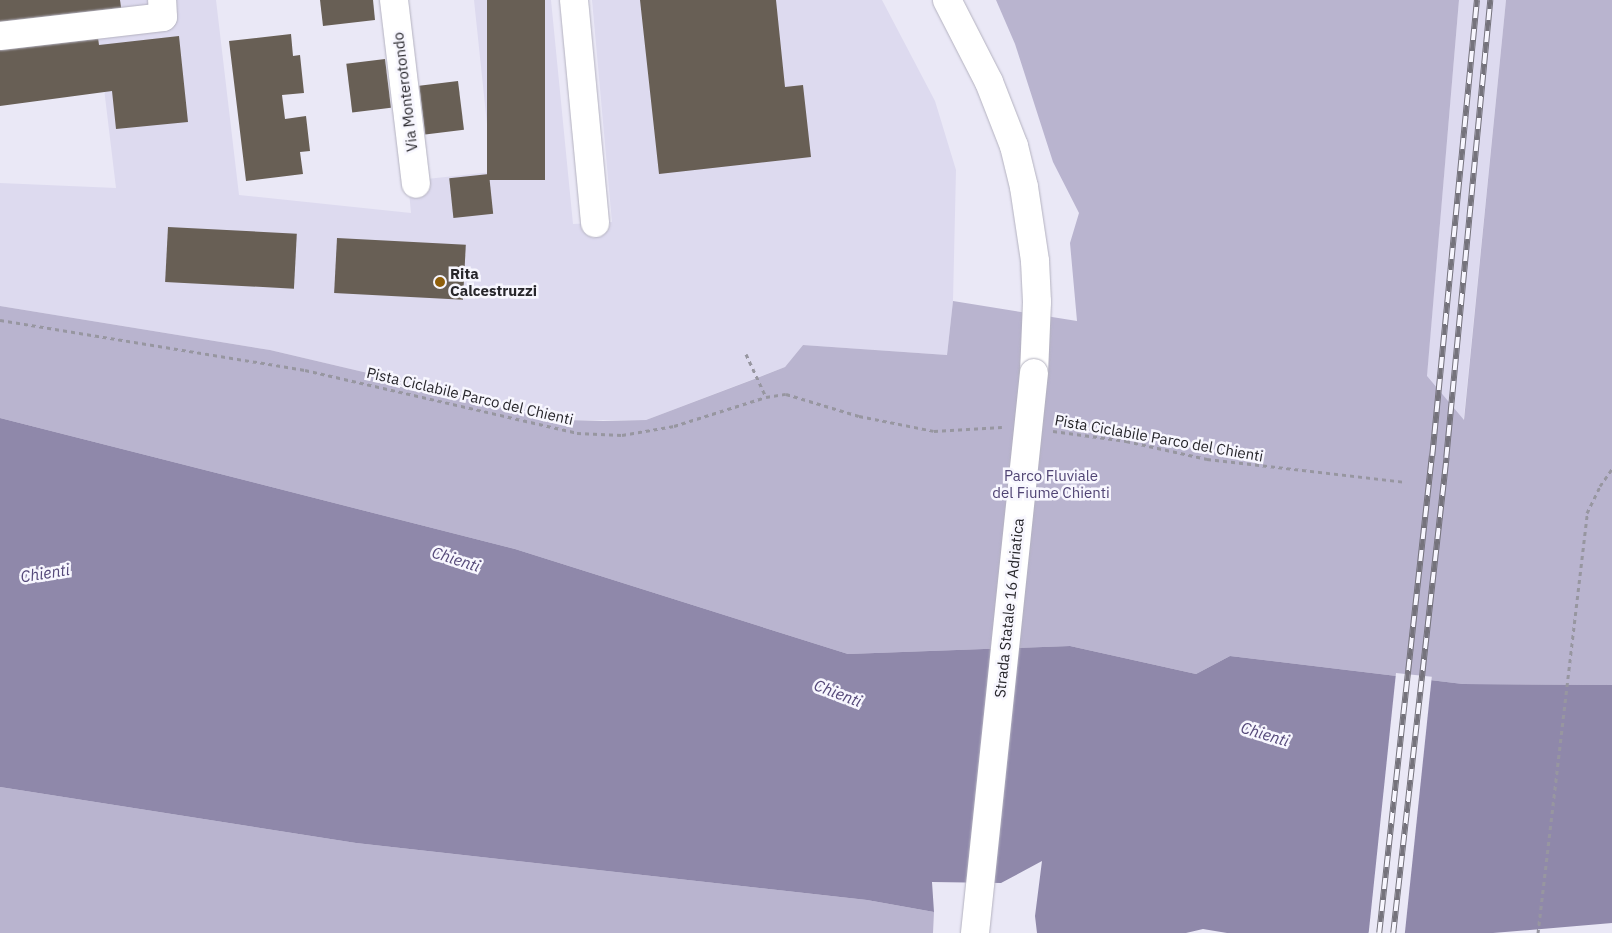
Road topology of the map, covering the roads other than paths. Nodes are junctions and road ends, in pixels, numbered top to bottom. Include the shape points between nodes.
1 (162, 0) edge
2 (394, 0) edge
3 (574, 0) edge
4 (947, 0) edge
5 (0, 36) edge
6 (416, 184) dead end
7 (595, 222) dead end
8 (975, 933) edge

1 - 5 main road via 163,17
2 - 6 main road, Via Monterotondo
3 - 7 main road
4 - 8 main road, Strada Statale 16 Adriatica, bridge via 996,99 1024,187 1035,261 1037,302 1034,372

